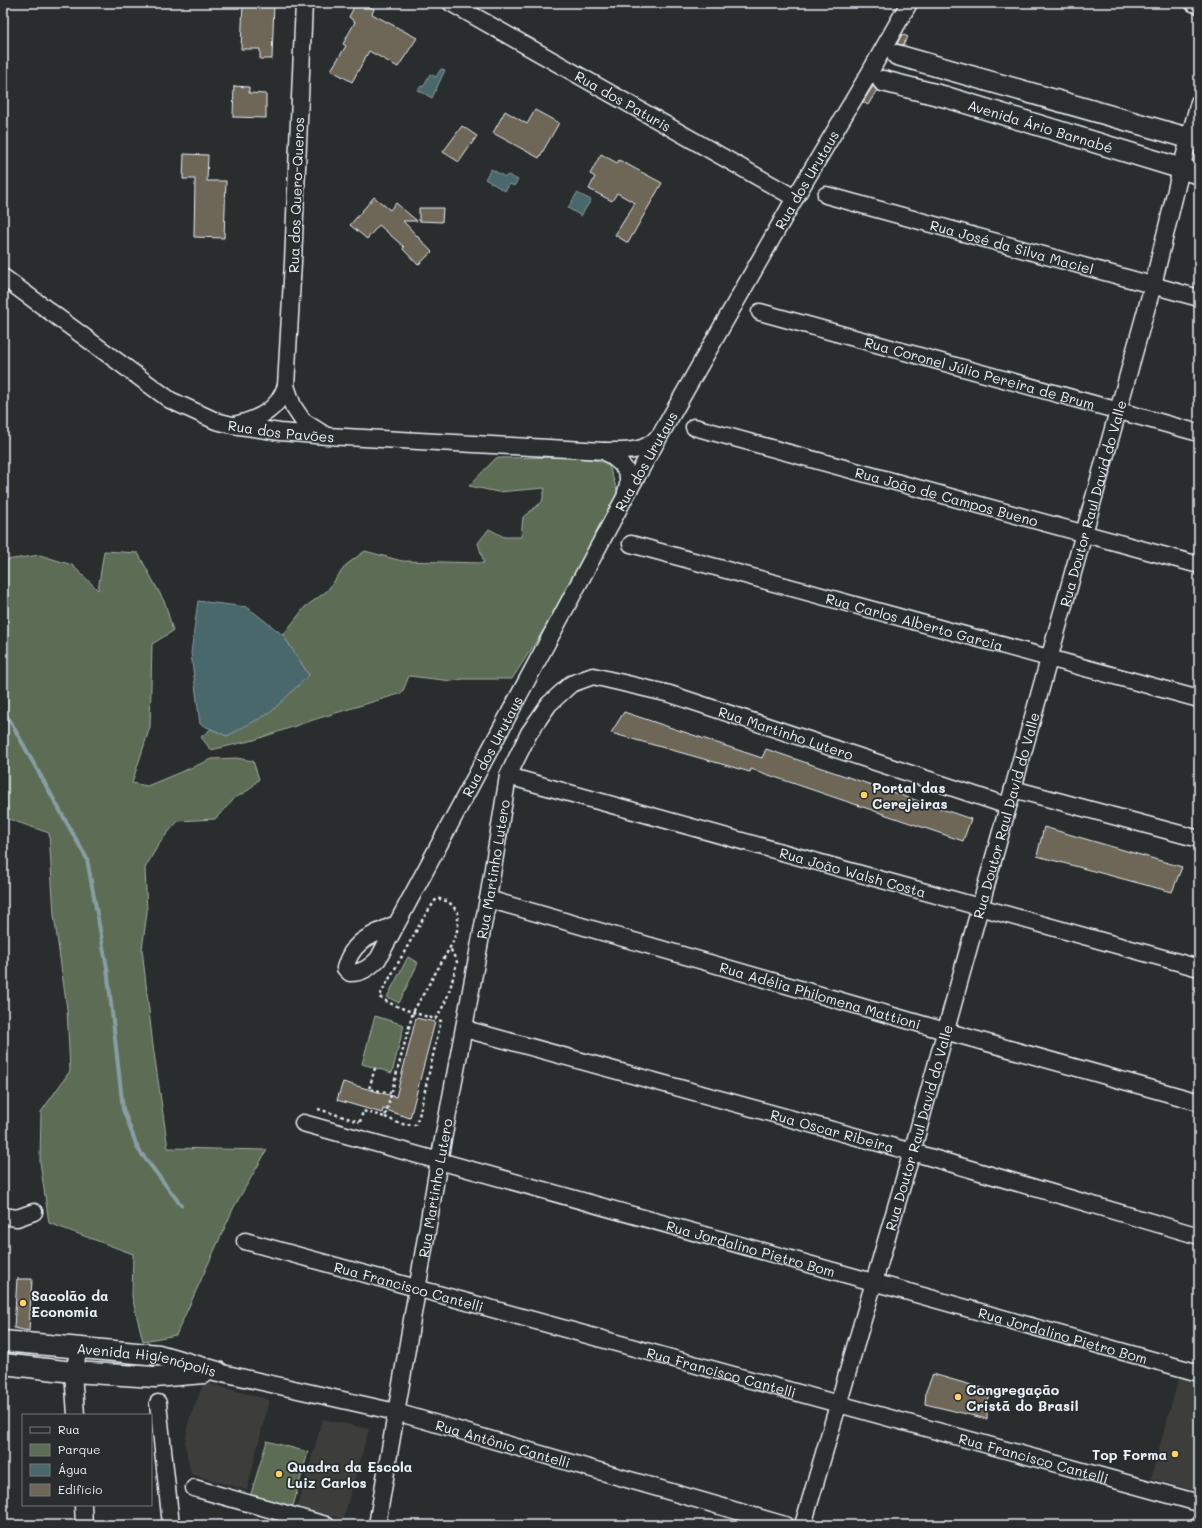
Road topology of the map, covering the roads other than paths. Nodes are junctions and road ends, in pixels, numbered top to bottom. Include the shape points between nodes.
1 (304, 3) edge
2 (451, 3) edge
3 (909, 3) edge
4 (1193, 3) edge
5 (1199, 5) edge
6 (897, 55) dead end
7 (955, 71) junction
8 (883, 81) dead end
9 (946, 97) junction
10 (1199, 102) edge
11 (1194, 140) edge
12 (1190, 172) edge
13 (826, 195) dead end
14 (795, 198) junction
15 (3, 277) edge
16 (1153, 285) junction
17 (1199, 298) edge
18 (760, 312) dead end
19 (286, 386) junction
20 (1118, 410) junction
21 (232, 425) junction
22 (694, 426) dead end
23 (664, 429) junction
24 (1199, 433) edge
25 (326, 436) junction
26 (604, 451) junction
27 (625, 497) junction
28 (1084, 535) junction
29 (631, 544) dead end
30 (1199, 565) edge
31 (1050, 658) junction
32 (1199, 699) edge
33 (508, 776) junction
34 (1013, 789) junction
35 (1008, 806) junction
36 (1199, 839) edge
37 (488, 899) junction
38 (980, 908) junction
39 (394, 926) dead end
40 (1199, 968) edge
41 (465, 1029) junction
42 (946, 1031) junction
43 (1199, 1102) edge
44 (303, 1123) dead end
45 (912, 1152) junction
46 (439, 1161) junction
47 (34, 1212) dead end
48 (3, 1216) edge
49 (1199, 1236) edge
50 (244, 1241) dead end
51 (874, 1283) junction
52 (417, 1289) junction
53 (3, 1341) edge
54 (80, 1348) junction
55 (3, 1364) edge
56 (73, 1372) junction
57 (218, 1372) junction
58 (1199, 1373) edge
59 (158, 1403) dead end
60 (839, 1405) junction
61 (396, 1412) junction
62 (76, 1414) edge
63 (194, 1488) dead end
64 (1199, 1503) edge
65 (83, 1506) edge
66 (84, 1525) edge
67 (171, 1525) edge
68 (326, 1525) edge
69 (376, 1525) edge
70 (785, 1525) edge
71 (803, 1525) edge

1 - 19 street, Rua dos Quero-Queros
2 - 14 street, Rua dos Paturis
3 - 14 street, Rua dos Urutaus
4 - 5 street
6 - 7 main road, Avenida Ário Barnabé
7 - 9 main road via 946,73 940,80 940,88
7 - 11 main road, Avenida Ário Barnabé
8 - 9 main road, Avenida Ário Barnabé
9 - 12 main road, Avenida Ário Barnabé
10 - 11 street, Rua Doutor Raul David do Valle
11 - 12 street, Rua Doutor Raul David do Valle
12 - 16 street, Rua Doutor Raul David do Valle
13 - 16 street, Rua José da Silva Maciel
14 - 23 street, Rua dos Urutaus
15 - 21 street, Rua dos Pavões via 170,400 199,414
16 - 17 street, Rua José da Silva Maciel
16 - 20 street, Rua Doutor Raul David do Valle
18 - 20 street, Rua Coronel Júlio Pereira de Brum
19 - 21 street, Rua dos Quero-Queros via 276,405 266,414
19 - 25 street, Rua dos Quero-Queros via 293,406 304,421
20 - 24 street, Rua Coronel Júlio Pereira de Brum
20 - 28 street, Rua Doutor Raul David do Valle
21 - 25 street, Rua dos Pavões
22 - 28 street, Rua João de Campos Bueno
23 - 26 street, Rua dos Pavões via 651,445 636,450
23 - 27 street, Rua dos Urutaus
25 - 26 street, Rua dos Pavões
26 - 27 street via 627,472 630,482
27 - 39 street, Rua dos Urutaus
28 - 30 street, Rua João de Campos Bueno
28 - 31 street, Rua Doutor Raul David do Valle
29 - 31 street, Rua Carlos Alberto Garcia
31 - 32 street, Rua Carlos Alberto Garcia
31 - 34 street, Rua Doutor Raul David do Valle
33 - 35 street, Rua Martinho Lutero via 529,733 549,704 571,684 593,676 670,694
33 - 37 street, Rua Martinho Lutero
33 - 38 street, Rua João Walsh Costa
34 - 35 street, Rua Doutor Raul David do Valle
34 - 36 street
35 - 38 street, Rua Doutor Raul David do Valle
37 - 41 street, Rua Martinho Lutero
37 - 42 street, Rua Adélia Philomena Mattioni
38 - 40 street, Rua João Walsh Costa
38 - 42 street, Rua Doutor Raul David do Valle
41 - 45 street, Rua Oscar Ribeira
41 - 46 street, Rua Martinho Lutero
42 - 43 street, Rua Adélia Philomena Mattioni
42 - 45 street, Rua Doutor Raul David do Valle
44 - 46 street, Rua Jordalino Pietro Bom
45 - 49 street, Rua Oscar Ribeira
45 - 51 street, Rua Doutor Raul David do Valle
46 - 51 street, Rua Jordalino Pietro Bom
46 - 52 street, Rua Martinho Lutero
47 - 48 street via 17,1218
50 - 52 street, Rua Francisco Cantelli
51 - 58 street, Rua Jordalino Pietro Bom
51 - 60 street, Rua Doutor Raul David do Valle
52 - 60 street, Rua Francisco Cantelli
52 - 61 street, Rua Martinho Lutero
53 - 54 main road, Avenida Higienópolis
54 - 56 street
54 - 57 main road, Avenida Higienópolis via 159,1356
55 - 56 main road, Avenida Higienópolis
56 - 57 main road, Avenida Higienópolis via 155,1377
56 - 62 street
57 - 61 street, Rua Antônio Cantelli
59 - 67 street
60 - 64 street, Rua Francisco Cantelli
60 - 71 street, Rua Doutor Raul David do Valle
61 - 69 street, Rua Martinho Lutero
61 - 70 street, Rua Antônio Cantelli
63 - 68 street
65 - 66 street

